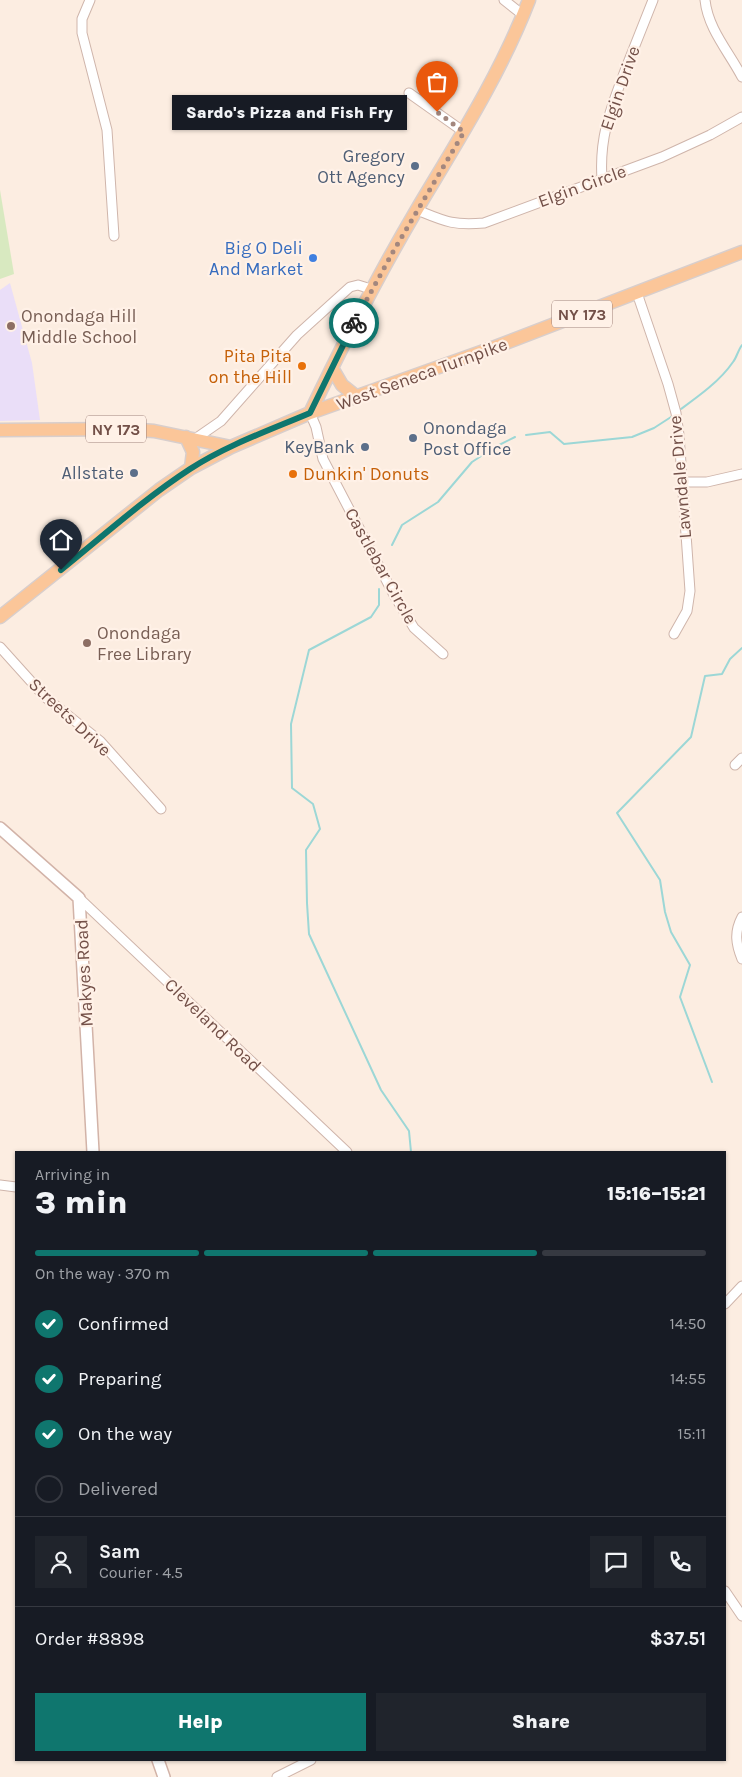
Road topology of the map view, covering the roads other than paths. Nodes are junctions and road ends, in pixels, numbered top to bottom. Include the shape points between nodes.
1 (90, 0) edge
2 (504, 0) edge
3 (529, 0) edge
4 (653, 0) edge
5 (705, 0) edge
6 (523, 15) junction
7 (742, 77) edge
8 (410, 93) dead end
9 (742, 117) edge
10 (464, 132) junction
11 (602, 179) junction
12 (417, 210) junction
13 (114, 236) dead end
14 (742, 252) edge
15 (371, 289) junction
16 (637, 293) junction
17 (332, 368) junction
18 (357, 397) junction
19 (310, 413) junction
20 (0, 430) edge
21 (191, 438) junction
22 (230, 446) junction
23 (191, 468) junction
24 (742, 474) edge
25 (682, 482) junction
26 (0, 617) edge
27 (674, 634) dead end
28 (0, 648) edge
29 (443, 654) dead end
30 (742, 758) edge
31 (735, 765) dead end
32 (161, 809) dead end
33 (0, 828) edge
34 (79, 898) junction
35 (742, 916) edge
36 (742, 959) edge
37 (93, 1151) edge
38 (346, 1151) edge
39 (0, 1185) edge
40 (15, 1187) edge
41 (742, 1286) edge
42 (726, 1303) edge
43 (726, 1592) edge
44 (742, 1616) edge
45 (158, 1761) edge
46 (309, 1761) edge
47 (164, 1777) edge
48 (277, 1777) edge

1 - 13 street via 82,19 82,33 107,130
2 - 6 street
3 - 6 main road
4 - 11 street, Elgin Drive via 609,114 600,158
5 - 7 street via 707,15
6 - 10 main road via 496,75
8 - 10 street
9 - 11 street, Elgin Circle via 710,136
10 - 12 main road
11 - 12 street, Elgin Circle via 484,223 449,223
12 - 15 main road
14 - 16 main road, West Seneca Turnpike / NY 173
15 - 17 main road
15 - 21 street via 358,285 350,287 297,335 220,421
16 - 18 main road, West Seneca Turnpike / NY 173
16 - 25 street, Lawndale Drive via 676,413
17 - 18 main road via 342,385
17 - 19 main road
18 - 19 main road, West Seneca Turnpike / NY 173
19 - 22 main road, West Seneca Turnpike / NY 173
19 - 29 street, Castlebar Circle via 323,459 394,595 414,628
20 - 21 main road, NY 173 via 128,429
21 - 22 main road, NY 173
21 - 23 main road
22 - 23 main road, West Seneca Turnpike
23 - 26 main road, West Seneca Turnpike
24 - 25 street via 707,482
25 - 27 street, Lawndale Drive via 690,590 687,611
28 - 32 street, Streets Drive via 45,697 100,741
30 - 31 street
33 - 34 street, Makyes Road
34 - 37 street, Makyes Road
34 - 38 street, Cleveland Road
35 - 36 street via 737,932
39 - 40 street
41 - 42 street
43 - 44 street
45 - 47 street
46 - 48 street

